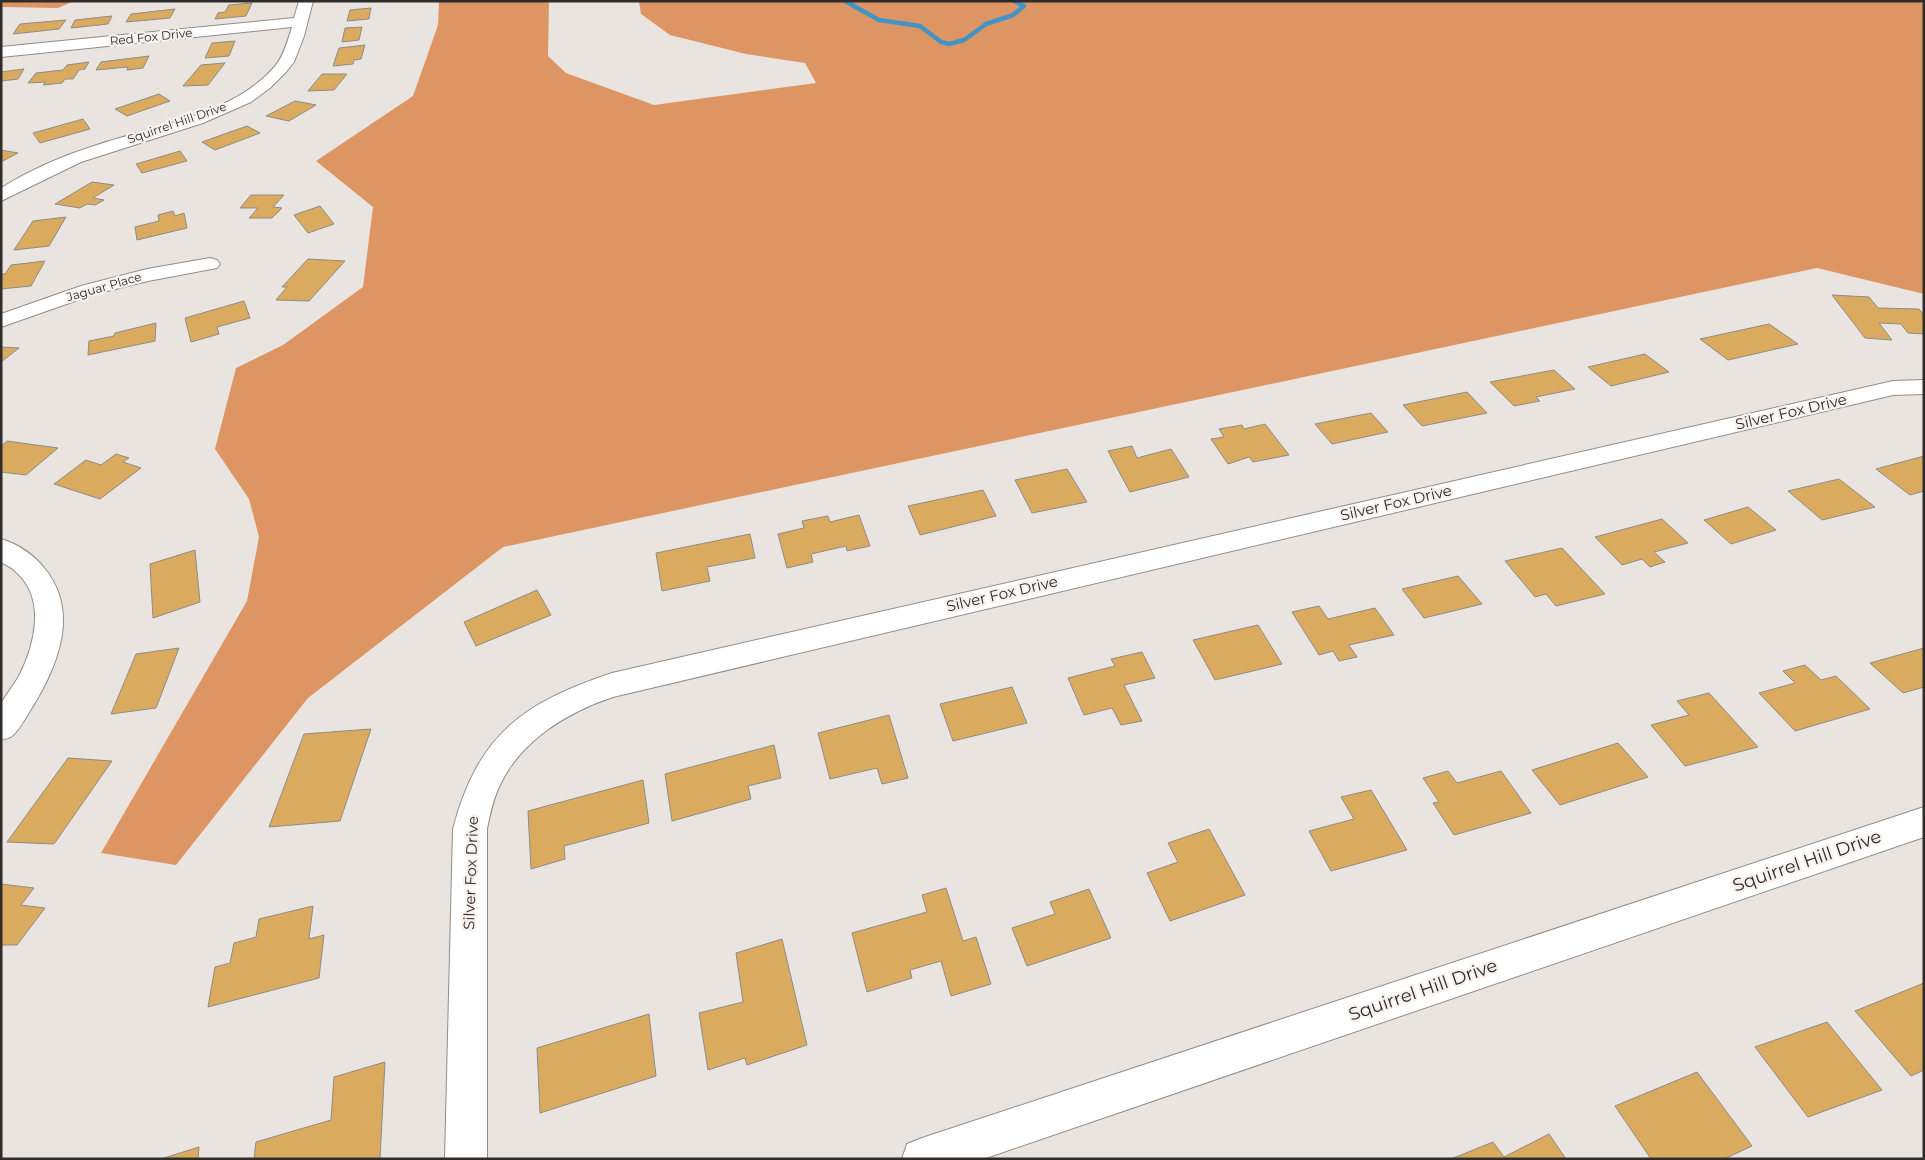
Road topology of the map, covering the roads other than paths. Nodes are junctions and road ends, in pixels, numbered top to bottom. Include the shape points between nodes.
1 (306, 1) edge
2 (300, 22) junction
3 (1, 52) edge
4 (1, 196) edge
5 (210, 264) dead end
6 (1, 321) edge
7 (1924, 387) edge
8 (1, 549) edge
9 (1, 727) edge
10 (1924, 822) edge
11 (466, 1159) edge
12 (922, 1159) edge

1 - 2 street, Squirrel Hill Drive
2 - 3 street, Red Fox Drive
2 - 4 street, Squirrel Hill Drive via 284,65 246,96 197,119 69,161
5 - 6 street, Jaguar Place via 88,290
7 - 11 street, Silver Fox Drive via 1892,388 612,684 585,692 550,710 531,723 507,747 488,774 473,809 470,829
8 - 9 street via 28,565 41,581 48,597 51,619 42,662 28,689
10 - 12 street, Squirrel Hill Drive

